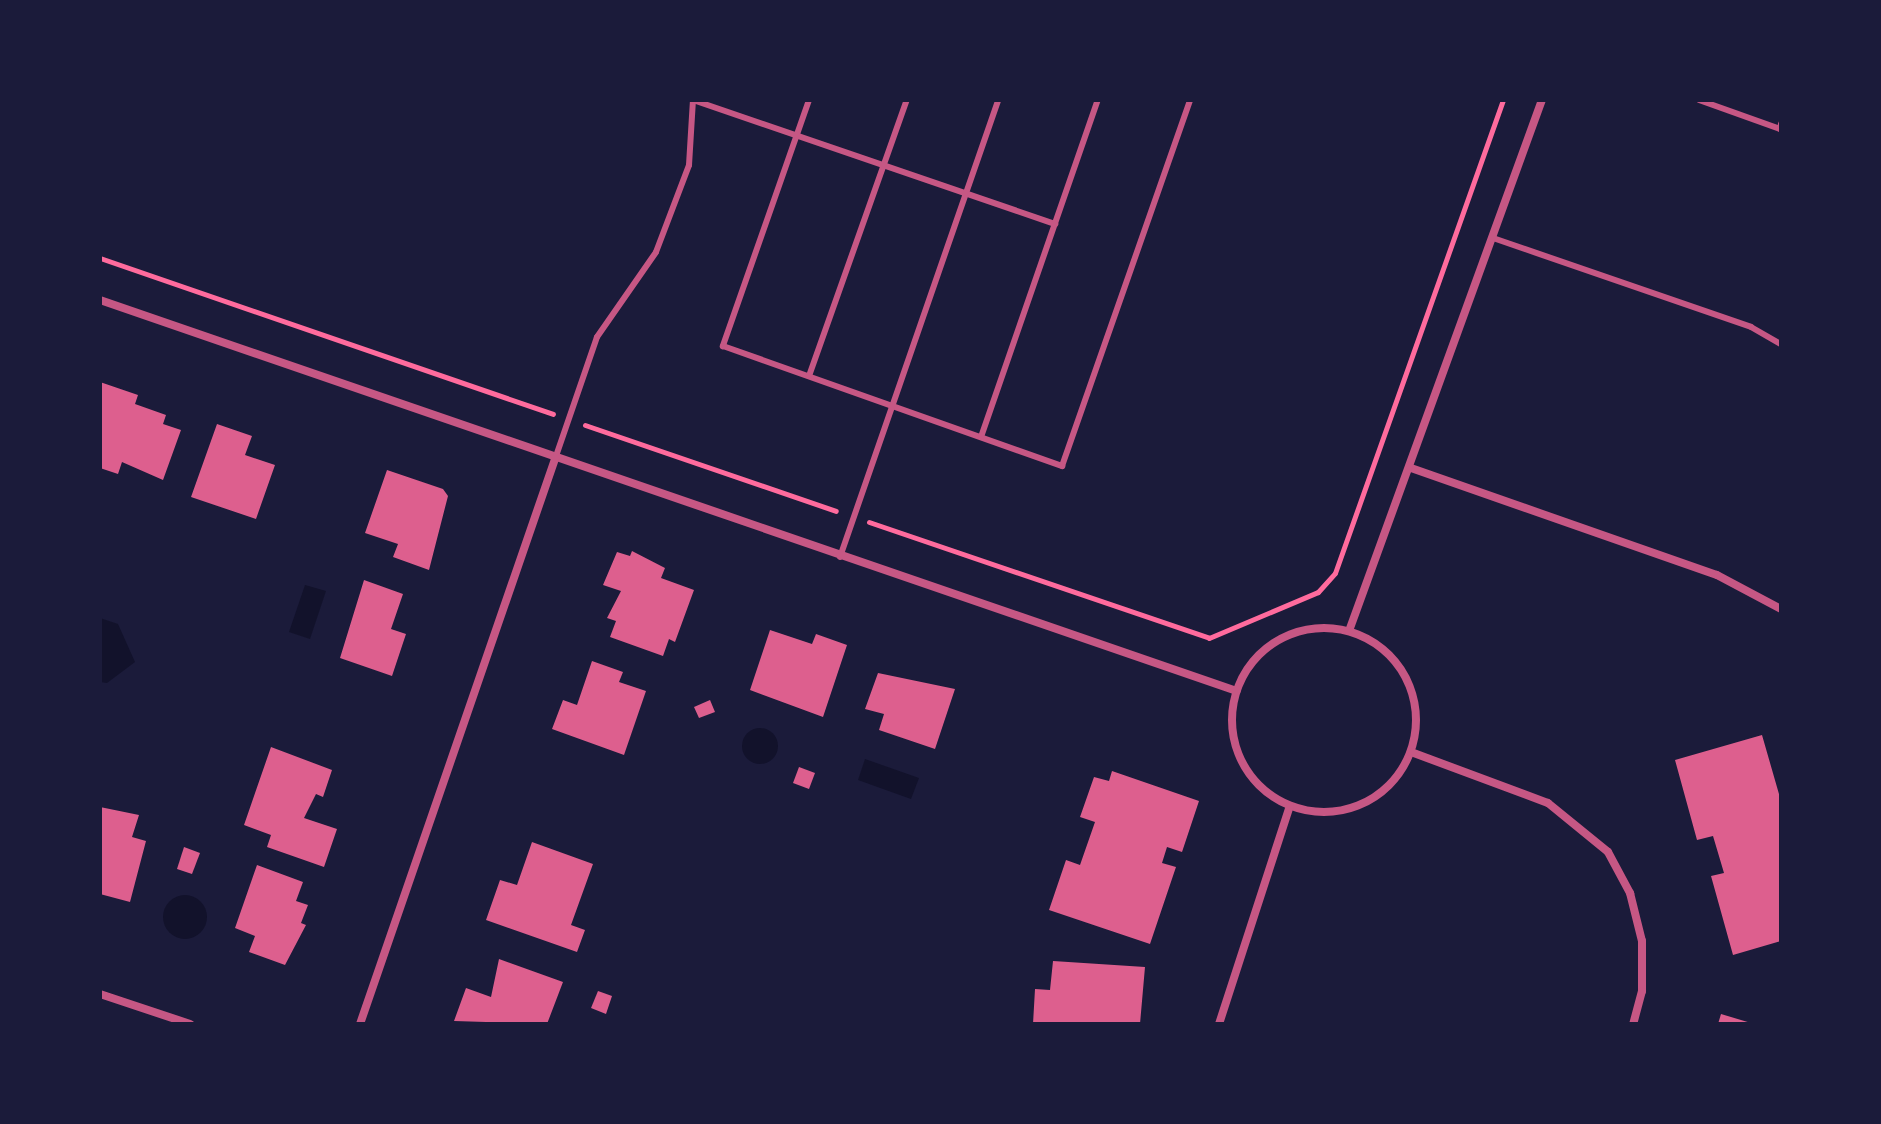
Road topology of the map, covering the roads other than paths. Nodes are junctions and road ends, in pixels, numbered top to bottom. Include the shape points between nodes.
1 (693, 100) edge
2 (809, 100) edge
3 (907, 100) edge
4 (998, 100) edge
5 (1098, 100) edge
6 (1190, 100) edge
7 (1542, 100) edge
8 (1699, 100) edge
9 (1781, 127) edge
10 (797, 135) junction
11 (884, 165) junction
12 (966, 193) junction
13 (1055, 224) junction
14 (1493, 238) junction
15 (100, 300) edge
16 (1781, 344) edge
17 (809, 376) junction
18 (894, 406) junction
19 (981, 437) junction
20 (555, 459) junction
21 (1411, 468) junction
22 (840, 557) junction
23 (1781, 609) edge
24 (1349, 631) junction
25 (1237, 691) junction
26 (1411, 752) junction
27 (1290, 806) junction
28 (100, 994) edge
29 (190, 1024) edge
30 (360, 1024) edge
31 (1219, 1024) edge
32 (1633, 1024) edge

1 - 10 lane
1 - 20 lane via 689,165 662,238 597,337
2 - 10 lane
3 - 11 lane
4 - 12 lane
5 - 13 lane
6 - 19 lane via 1062,466
7 - 14 street
8 - 9 lane
10 - 11 lane
10 - 17 lane via 723,346
11 - 12 lane
11 - 17 lane
12 - 13 lane
12 - 18 lane
13 - 19 lane
14 - 16 lane via 1751,327
14 - 21 street
15 - 20 street
17 - 18 lane
18 - 19 lane
18 - 22 lane
20 - 22 street
20 - 30 street
21 - 23 street via 1717,575
21 - 24 street
22 - 25 street
24 - 25 street via 1315,629 1281,639 1254,661
24 - 26 street via 1382,649 1406,678 1416,715
25 - 27 street via 1232,726 1240,760 1260,788
26 - 27 street via 1391,784 1362,805 1326,813
26 - 32 street via 1548,803 1608,852 1630,893 1642,941 1642,991
27 - 31 street
28 - 29 street

